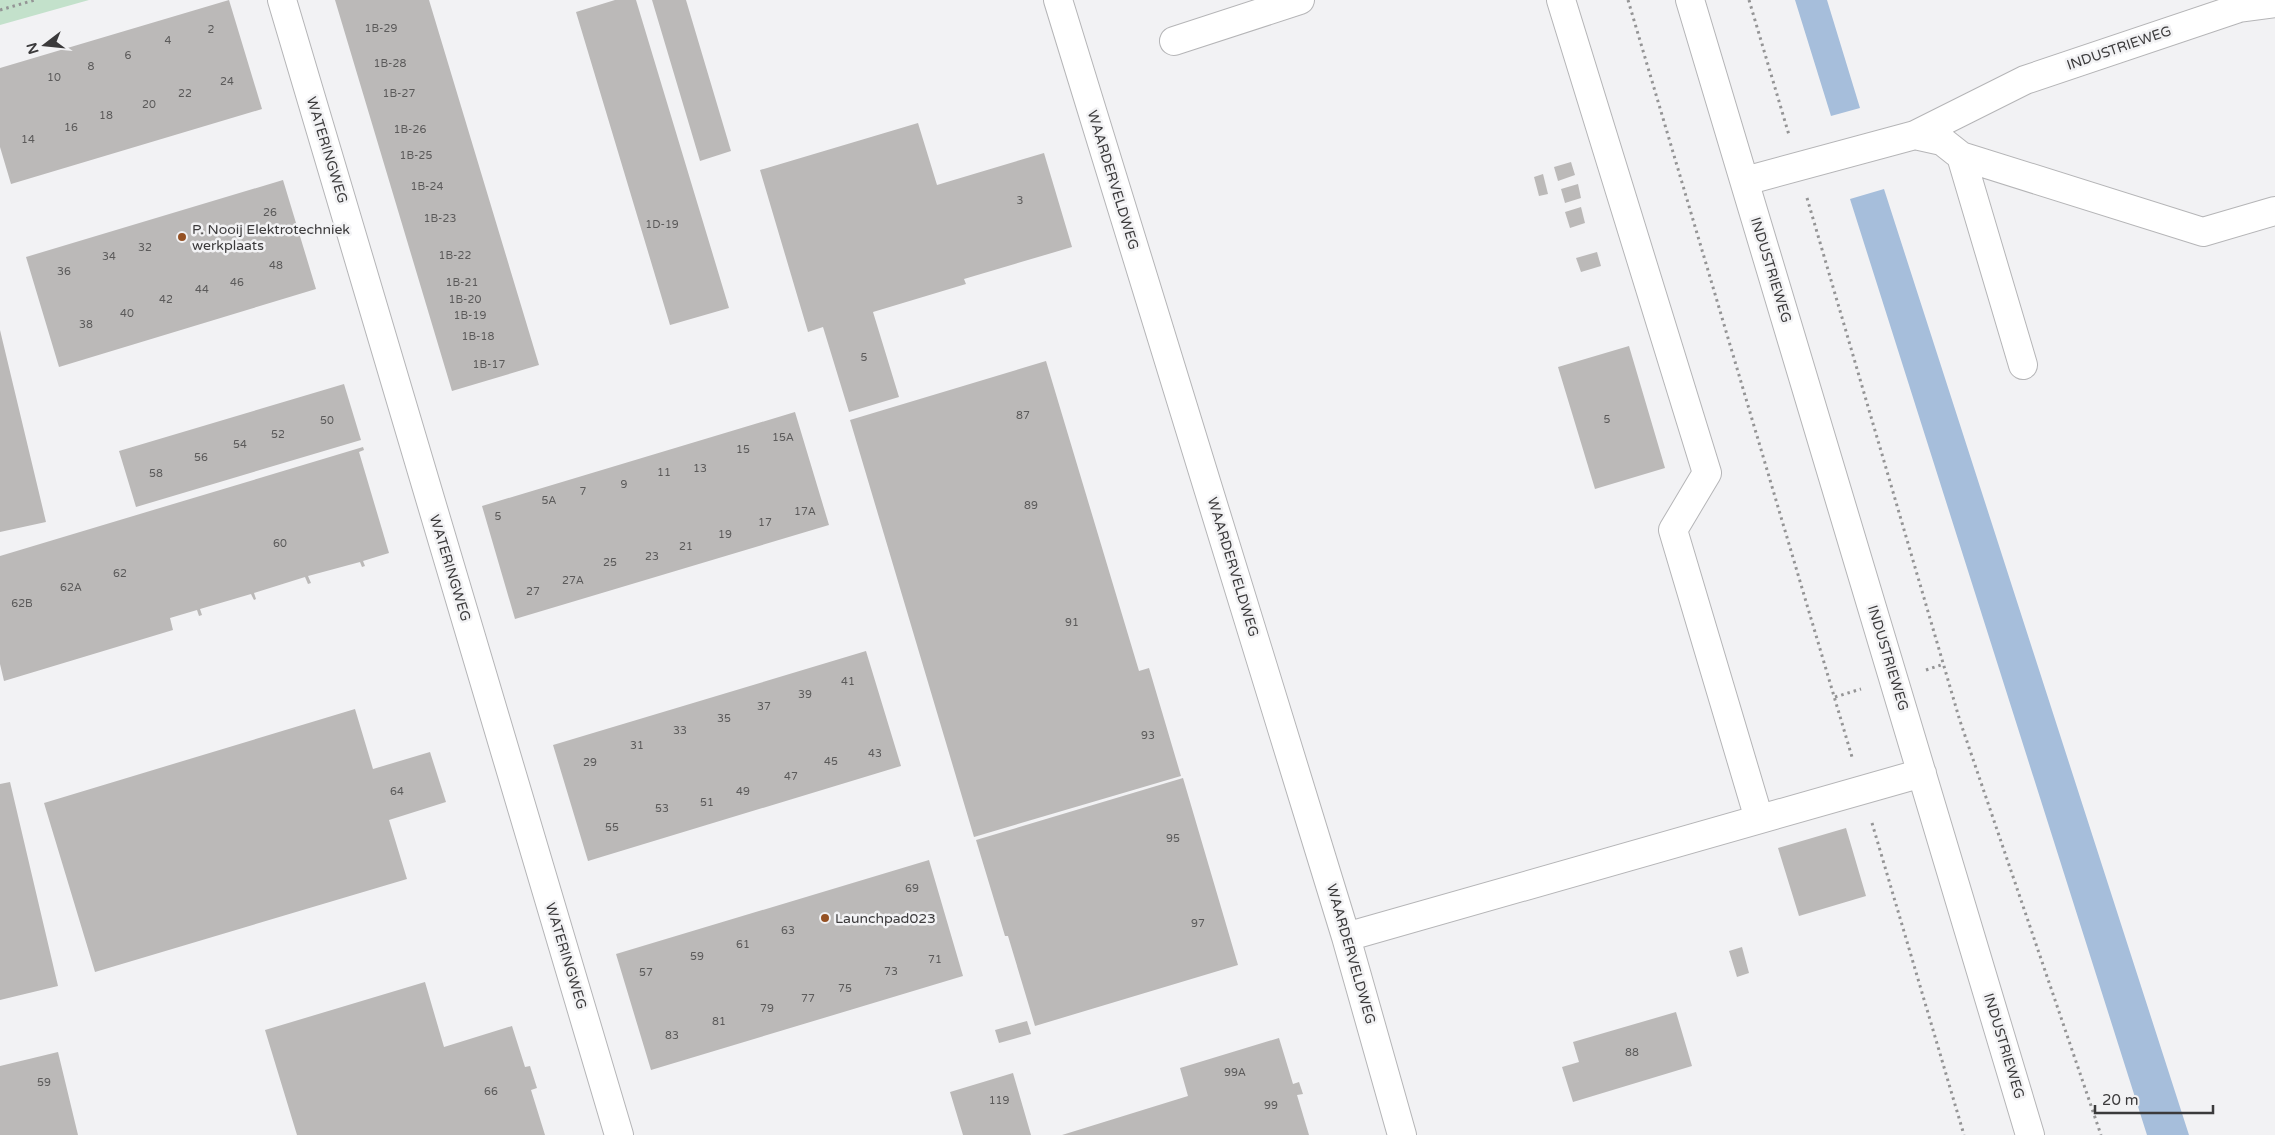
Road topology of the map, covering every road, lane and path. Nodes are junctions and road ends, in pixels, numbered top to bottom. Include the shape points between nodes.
1 (34, 0) edge
2 (282, 0) edge
3 (1058, 0) edge
4 (1300, 0) edge
5 (1561, 0) edge
6 (1628, 0) edge
7 (1690, 0) edge
8 (1750, 0) edge
9 (2275, 3) edge
10 (0, 10) edge
11 (1174, 41) dead end
12 (1915, 135) junction
13 (1960, 156) junction
14 (1798, 166) junction
15 (1745, 181) junction
16 (2275, 211) edge
17 (2023, 365) dead end
18 (1922, 773) junction
19 (1862, 790) junction
20 (1759, 819) junction
21 (1346, 937) junction
22 (619, 1135) edge
23 (1402, 1135) edge
24 (1964, 1135) edge
25 (2030, 1135) edge
26 (2102, 1135) edge

1 - 10 path
2 - 22 street, WATERINGWEG
3 - 21 street, WAARDERVELDWEG
4 - 11 street
5 - 20 street via 1707,473 1673,530
6 - 19 path
7 - 15 street, INDUSTRIEWEG
8 - 14 path
9 - 12 street, INDUSTRIEWEG via 2239,8 2025,80
12 - 13 street, INDUSTRIEWEG via 1942,141
12 - 14 street, INDUSTRIEWEG
13 - 16 street, INDUSTRIEWEG via 2203,232
13 - 17 street
14 - 15 street, INDUSTRIEWEG
14 - 26 path via 1960,721
15 - 18 street, INDUSTRIEWEG
18 - 19 street
18 - 25 street, INDUSTRIEWEG
19 - 20 street
19 - 24 path
20 - 21 street
21 - 23 street, WAARDERVELDWEG

